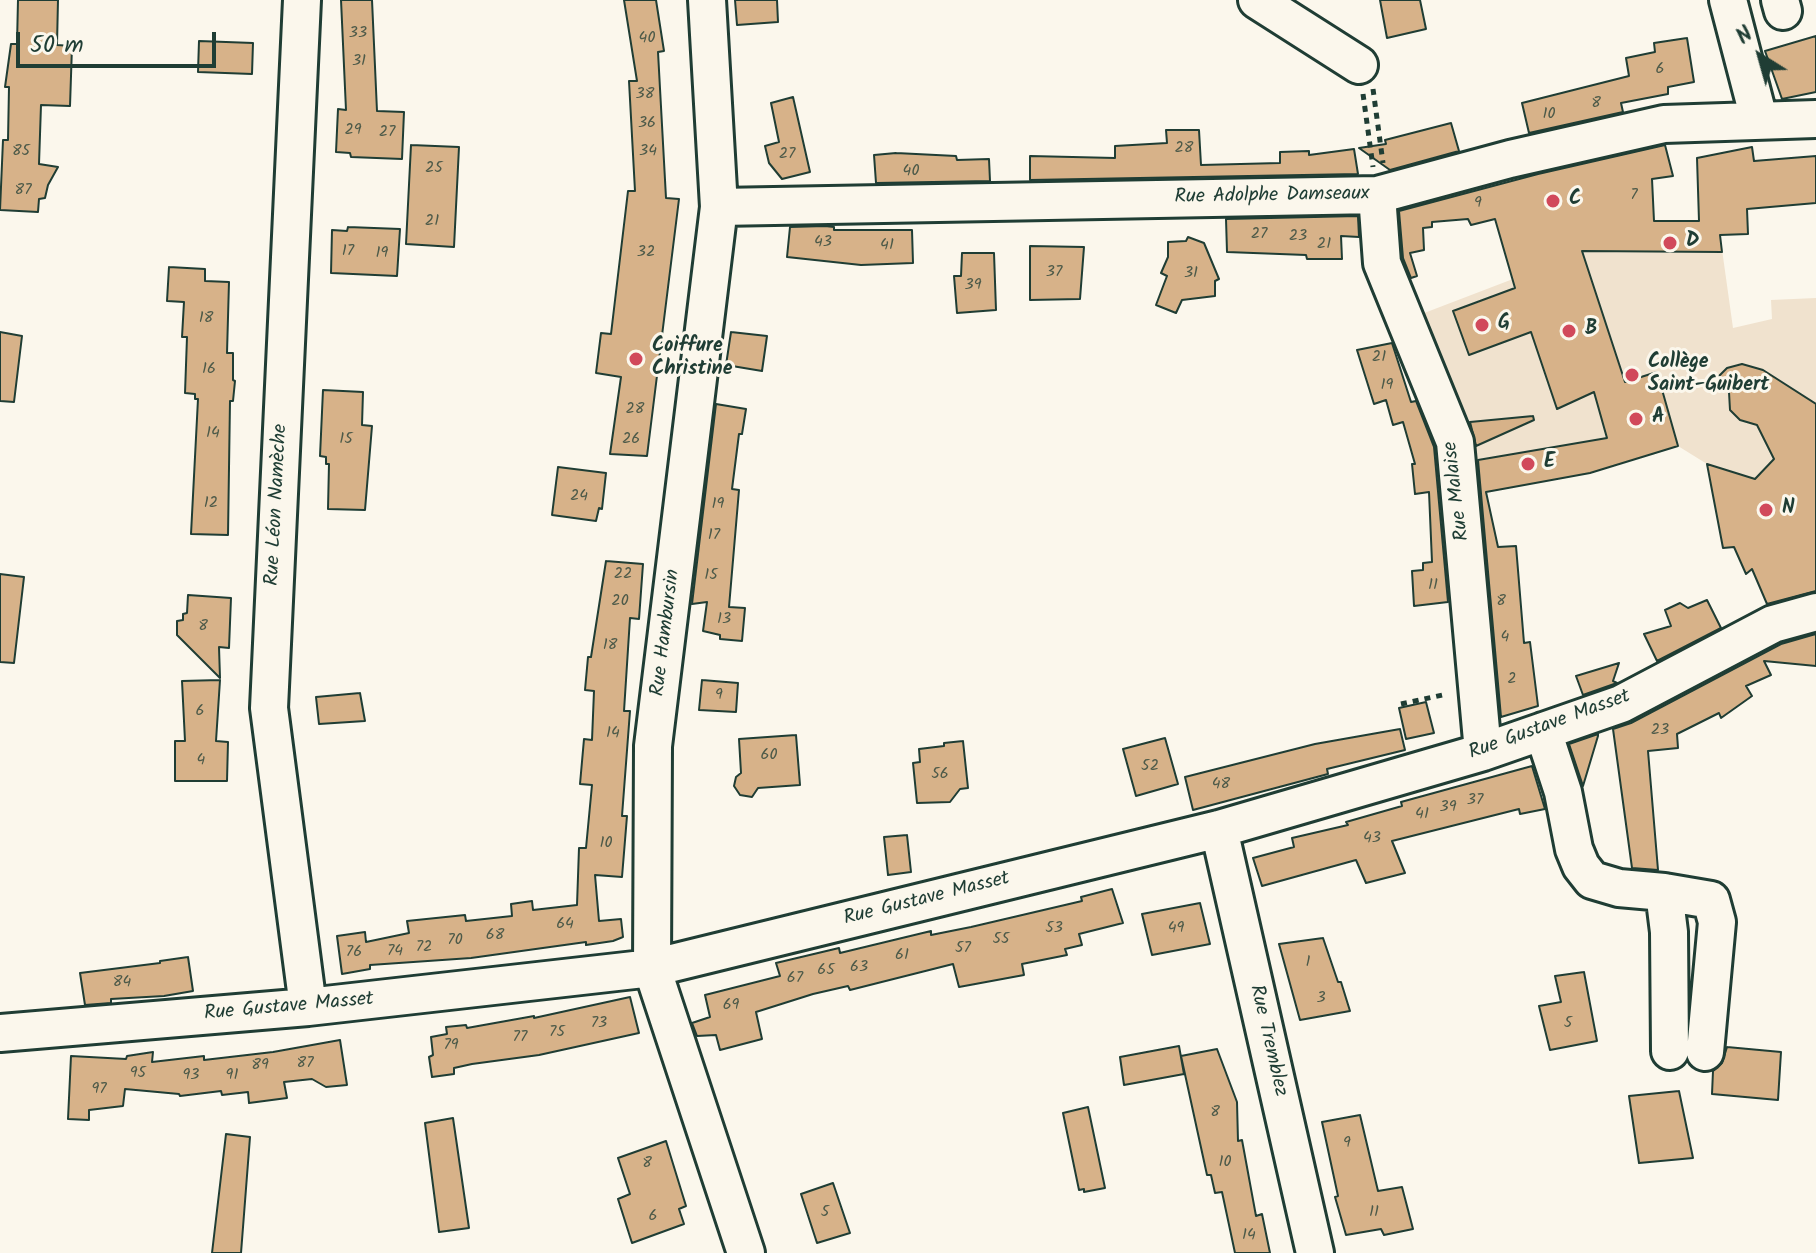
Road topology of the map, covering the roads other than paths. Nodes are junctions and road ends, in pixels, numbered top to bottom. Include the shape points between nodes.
1 (302, 0) edge
2 (707, 0) edge
3 (1257, 0) edge
4 (1728, 0) edge
5 (1366, 75) road end
6 (1759, 119) junction
7 (1816, 119) edge
8 (1382, 193) junction
9 (719, 207) junction
10 (1816, 612) edge
11 (1543, 731) junction
12 (1483, 752) junction
13 (1219, 829) junction
14 (1664, 892) junction
15 (652, 968) junction
16 (308, 1007) junction
17 (0, 1033) edge
18 (746, 1253) edge
19 (1315, 1253) edge

1 - 16 street, Rue Léon Namèche via 269,708
2 - 9 street, Rue Hambursin
3 - 5 street
4 - 6 street
6 - 7 street, Rue Adolphe Damseaux
6 - 8 street, Rue Adolphe Damseaux via 1636,130
8 - 9 street, Rue Adolphe Damseaux
8 - 12 street, Rue Malaise via 1382,263 1455,442
9 - 15 street, Rue Hambursin via 653,746
10 - 11 street, Rue Gustave Masset via 1773,624 1621,704
11 - 12 street, Rue Gustave Masset
11 - 14 street via 1581,866 1592,880
12 - 13 street, Rue Gustave Masset
13 - 15 street, Rue Gustave Masset
13 - 19 street, Rue Tremblez
14 - 14 street via 1669,932 1688,1052 1717,922 1711,900
15 - 16 street, Rue Gustave Masset
15 - 18 street, Rue Hambursin
16 - 17 street, Rue Gustave Masset

